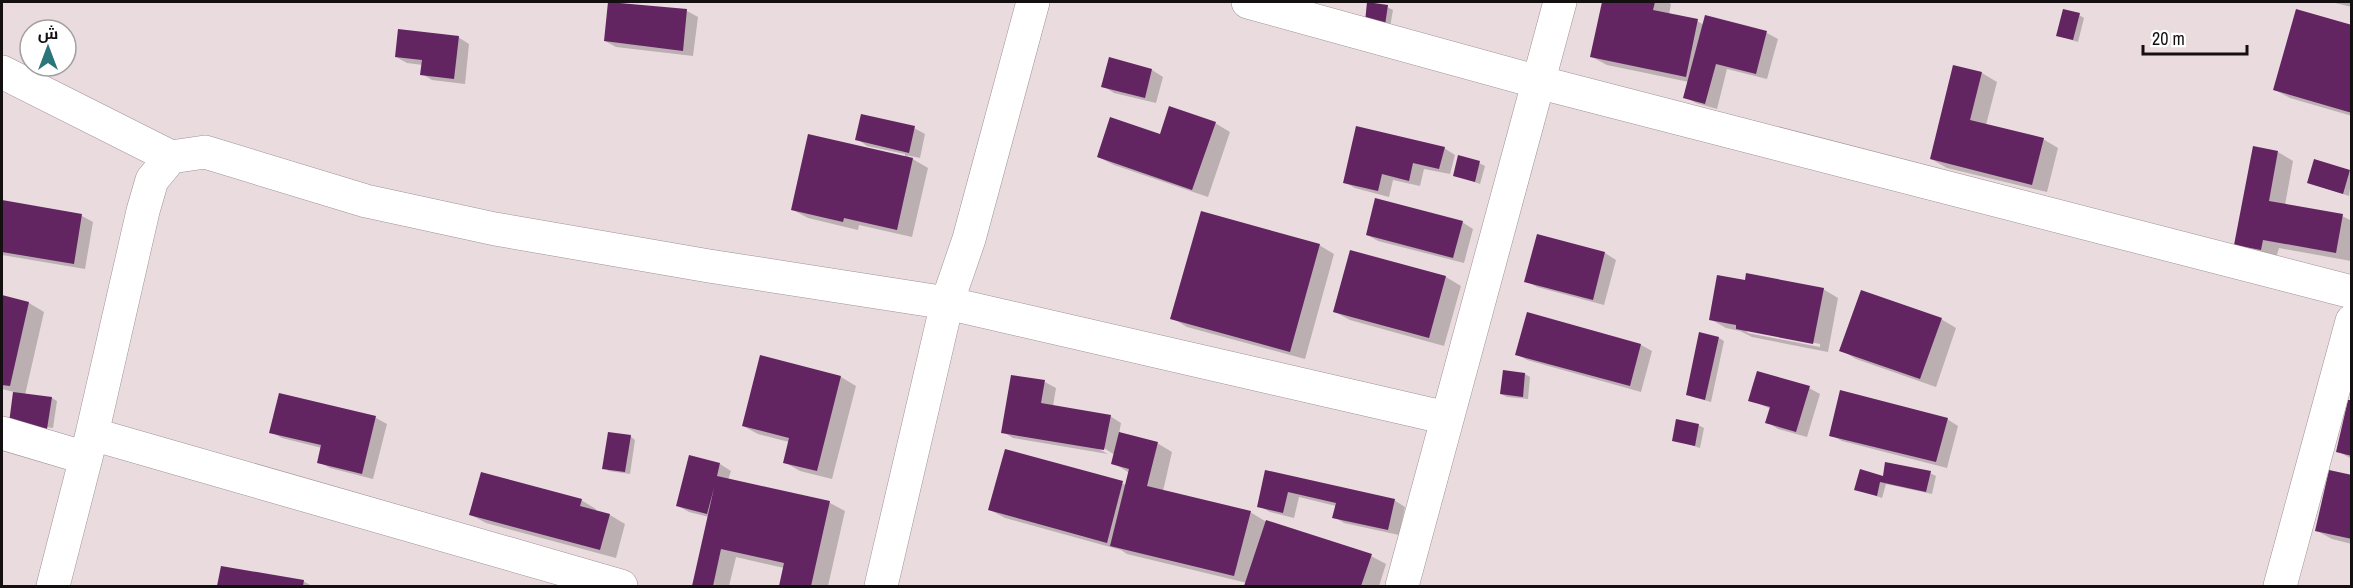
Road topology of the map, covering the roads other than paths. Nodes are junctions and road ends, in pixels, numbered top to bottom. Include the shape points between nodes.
1 (1033, 2) edge
2 (1248, 2) edge
3 (1560, 2) edge
4 (2, 72) edge
5 (1538, 82) junction
6 (171, 157) junction
7 (2352, 292) edge
8 (947, 303) junction
9 (2352, 321) edge
10 (1447, 418) junction
11 (2, 433) edge
12 (89, 446) junction
13 (53, 586) edge
14 (621, 586) edge
15 (881, 586) edge
16 (1402, 586) edge
17 (2280, 586) edge

1 - 8 street via 969,239
2 - 5 street
3 - 5 street
4 - 6 street
5 - 7 street
5 - 10 street
6 - 8 street via 206,152 366,201 495,228
6 - 12 street via 152,180 143,211
8 - 10 street
8 - 15 street
9 - 17 street
10 - 16 street
11 - 12 street
12 - 13 street
12 - 14 street

